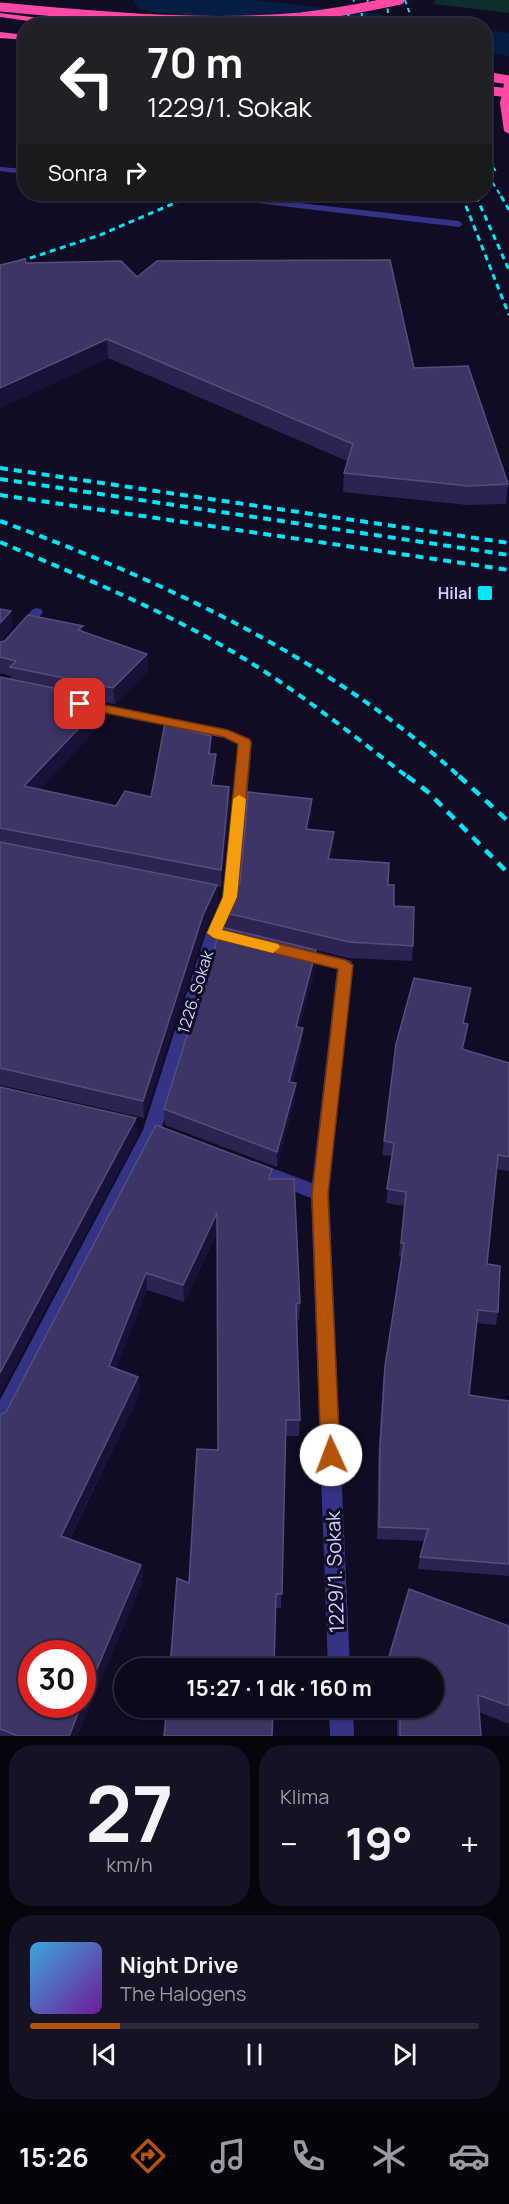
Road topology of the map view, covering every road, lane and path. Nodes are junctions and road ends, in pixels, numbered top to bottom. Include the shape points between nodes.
1 (400, 0) edge
2 (0, 8) edge
3 (0, 15) edge
4 (24, 18) edge
5 (137, 18) edge
6 (273, 18) edge
7 (0, 26) edge
8 (18, 28) edge
9 (0, 35) edge
10 (18, 37) edge
11 (492, 77) edge
12 (509, 80) edge
13 (492, 91) edge
14 (509, 93) edge
15 (509, 131) edge
16 (0, 169) edge
17 (18, 171) edge
18 (264, 201) edge
19 (459, 224) dead end
20 (38, 612) dead end
21 (0, 653) edge
22 (66, 701) edge
23 (214, 933) junction
24 (236, 938) edge
25 (280, 949) edge
26 (130, 1125) edge
27 (158, 1132) junction
28 (242, 1164) edge
29 (320, 1194) junction
30 (0, 1420) edge
31 (339, 1658) edge
32 (341, 1718) edge
33 (342, 1736) edge

1 - 6 highway, bridge
2 - 5 highway, bridge
3 - 4 highway
7 - 8 highway
9 - 10 highway
11 - 12 highway, bridge
12 - 15 highway via 505,103
13 - 14 highway, bridge
16 - 17 street
18 - 19 street
20 - 21 street
22 - 23 street, 1226. Sokak via 228,734 245,742 224,896
23 - 24 street
23 - 27 street, 1226. Sokak
25 - 29 street, 1229/1. Sokak via 345,965
26 - 27 street
27 - 30 street, 1226. Sokak
28 - 29 street
29 - 31 street, 1229/1. Sokak
32 - 33 street

